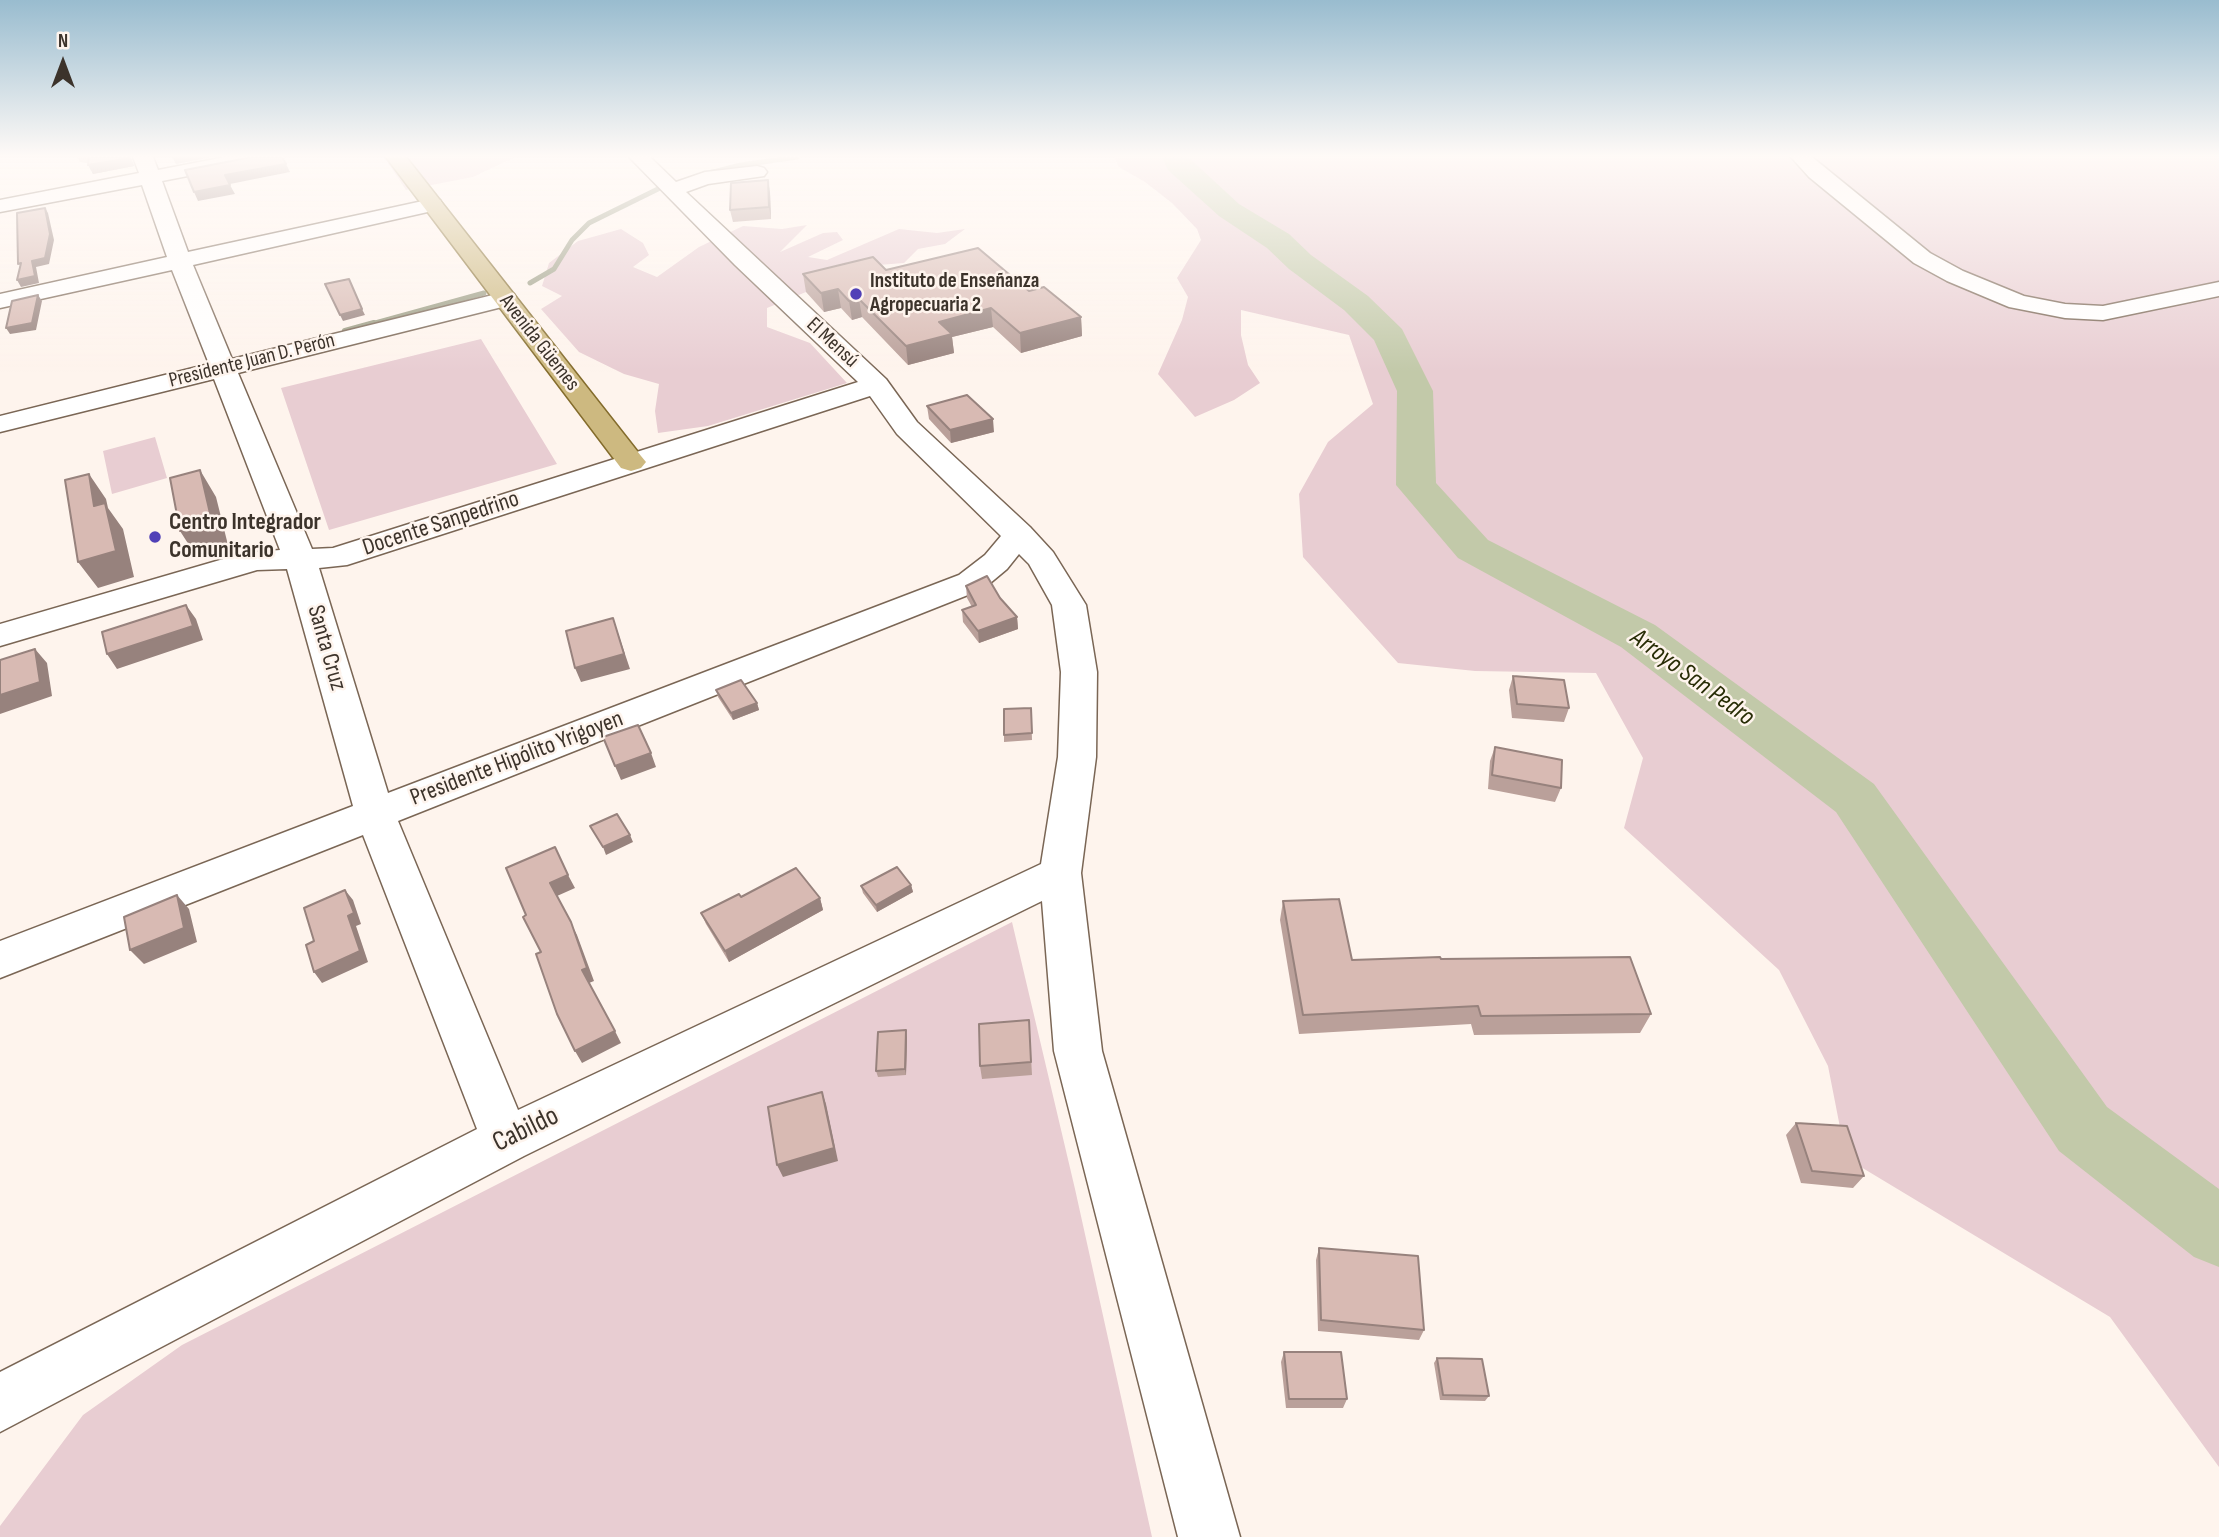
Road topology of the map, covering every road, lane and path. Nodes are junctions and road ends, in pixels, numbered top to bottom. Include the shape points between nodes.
1 (169, 229) edge
2 (325, 229) edge
3 (450, 229) edge
4 (713, 229) edge
5 (1885, 229) edge
6 (180, 261) junction
7 (2219, 289) edge
8 (505, 299) junction
9 (0, 301) edge
10 (224, 367) junction
11 (876, 385) junction
12 (0, 424) edge
13 (631, 462) junction
14 (1020, 534) junction
15 (300, 559) junction
16 (0, 635) edge
17 (375, 815) junction
18 (1060, 873) junction
19 (0, 960) edge
20 (506, 1140) junction
21 (0, 1403) edge
22 (1209, 1537) edge

1 - 6 street, Santa Cruz
2 - 6 street
3 - 8 main road, Avenida Güemes
4 - 11 street, El Mensú
5 - 7 street via 1922,258 1955,276 2018,302 2065,311 2103,313
6 - 9 street
6 - 10 street, Santa Cruz
8 - 10 street, Presidente Juan D. Perón
8 - 13 main road, Avenida Güemes
10 - 12 street, Presidente Juan D. Perón
10 - 15 street, Santa Cruz
11 - 13 street, Docente Sanpedrino
11 - 14 street, El Mensú via 907,428
13 - 15 street, Docente Sanpedrino via 336,558
14 - 17 street, Presidente Hipólito Yrigoyen via 971,582
14 - 18 street, El Mensú via 1042,559 1069,604 1079,671 1077,757
15 - 16 street, Docente Sanpedrino via 255,560
15 - 17 street, Santa Cruz
17 - 19 street, Presidente Hipólito Yrigoyen
17 - 20 street, Santa Cruz
18 - 20 street, Cabildo
18 - 22 street, El Mensú via 1078,1051
20 - 21 street, Cabildo

